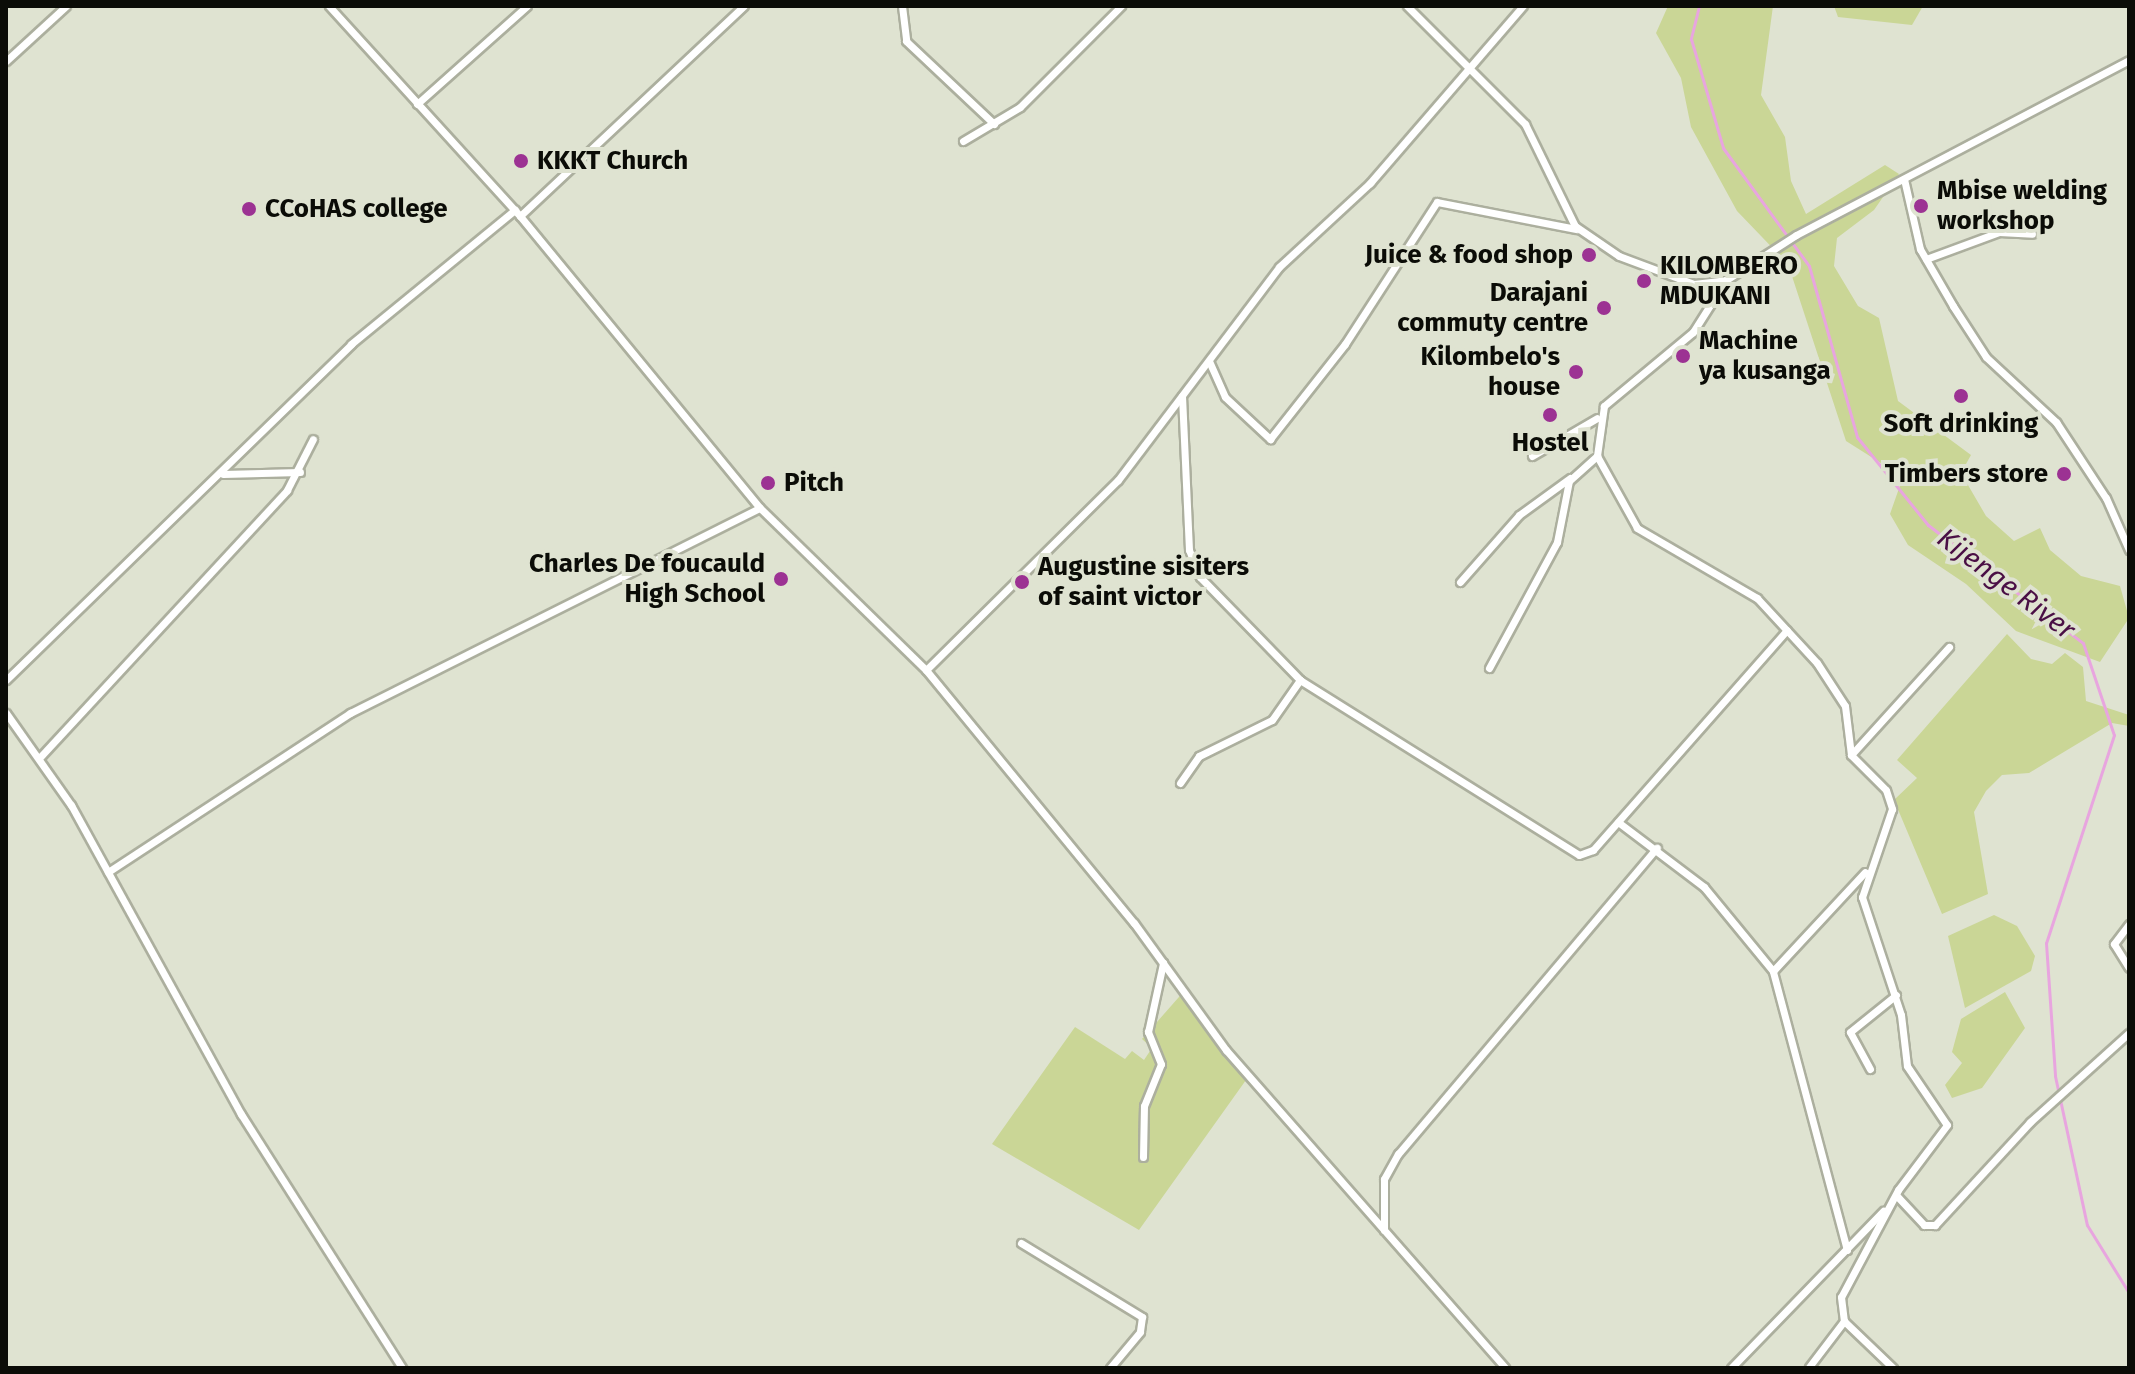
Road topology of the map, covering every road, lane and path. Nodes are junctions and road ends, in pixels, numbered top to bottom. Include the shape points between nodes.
1 (66, 6) edge
2 (329, 6) edge
3 (527, 6) edge
4 (744, 6) edge
5 (902, 6) edge
6 (1121, 6) edge
7 (1407, 6) edge
8 (1423, 6) edge
9 (1523, 6) edge
10 (1416, 14) junction
11 (2129, 60) edge
12 (6, 61) edge
13 (1468, 64) junction
14 (417, 104) junction
15 (994, 124) junction
16 (963, 141) dead end
17 (1904, 179) junction
18 (517, 213) junction
19 (1578, 229) junction
20 (2032, 234) dead end
21 (1926, 259) junction
22 (1726, 280) junction
23 (1209, 361) junction
24 (1182, 396) junction
25 (1597, 418) junction
26 (313, 439) dead end
27 (1532, 456) dead end
28 (1597, 456) junction
29 (300, 472) junction
30 (223, 474) junction
31 (1572, 477) junction
32 (760, 508) junction
33 (2129, 550) edge
34 (1460, 582) dead end
35 (1787, 630) junction
36 (1949, 647) dead end
37 (1489, 668) dead end
38 (926, 670) junction
39 (6, 680) edge
40 (1300, 680) junction
41 (6, 713) edge
42 (1851, 755) junction
43 (41, 756) junction
44 (1180, 783) dead end
45 (1618, 822) junction
46 (1657, 848) junction
47 (1866, 871) junction
48 (108, 872) junction
49 (2129, 924) edge
50 (1163, 963) junction
51 (2129, 968) edge
52 (1773, 971) junction
53 (1896, 995) junction
54 (2129, 1033) edge
55 (1870, 1069) dead end
56 (1143, 1157) dead end
57 (1894, 1198) junction
58 (1384, 1230) junction
59 (1021, 1243) dead end
60 (1847, 1250) junction
61 (1844, 1321) junction
62 (1809, 1367) edge
63 (402, 1368) edge
64 (1110, 1368) edge
65 (1505, 1368) edge
66 (1731, 1368) edge
67 (1893, 1368) edge

1 - 12 street
2 - 14 street
3 - 14 street
4 - 18 street
5 - 15 street via 906,41
6 - 15 street
7 - 10 street
8 - 10 street
9 - 13 street
10 - 13 street
11 - 17 street
13 - 19 street via 1531,132
13 - 23 street via 1370,183 1279,267
14 - 18 street
15 - 16 street
17 - 21 street
17 - 22 street via 1796,235
18 - 30 street via 351,344
18 - 32 street
19 - 22 street via 1662,276 1694,284
19 - 23 street via 1437,202 1345,344 1268,440 1225,397
20 - 21 street via 1999,232
21 - 33 street via 1982,353 2056,422 2106,498
22 - 25 street via 1707,317 1615,394
23 - 24 street
24 - 38 street via 1118,480
24 - 40 street via 1191,563
25 - 27 street
25 - 28 street
26 - 29 street
28 - 31 street
28 - 35 street via 1637,528 1740,586
29 - 30 street
29 - 43 street
30 - 39 street
31 - 34 street via 1519,515
31 - 37 street via 1551,555
32 - 38 street
32 - 48 street via 350,713
35 - 42 street via 1839,694
35 - 45 street
36 - 42 street
38 - 50 street
40 - 44 street via 1272,720 1199,756
40 - 45 street via 1579,855 1593,850
41 - 43 street
42 - 47 street via 1886,790 1892,809
43 - 48 street
45 - 46 street
46 - 52 street via 1723,907
46 - 58 street via 1398,1154 1384,1179
47 - 52 street
47 - 53 street via 1862,897
48 - 63 street via 241,1114
49 - 51 street via 2114,944
50 - 56 street via 1148,1025 1161,1064 1144,1106
50 - 58 street via 1226,1050
52 - 60 street
53 - 55 street via 1850,1032
53 - 57 street via 1907,1066 1947,1125
54 - 57 street via 2030,1122 1935,1225 1924,1225
57 - 60 street
57 - 61 street via 1841,1297
58 - 65 street
59 - 64 street via 1142,1317 1140,1332
60 - 66 street
61 - 62 street
61 - 67 street

